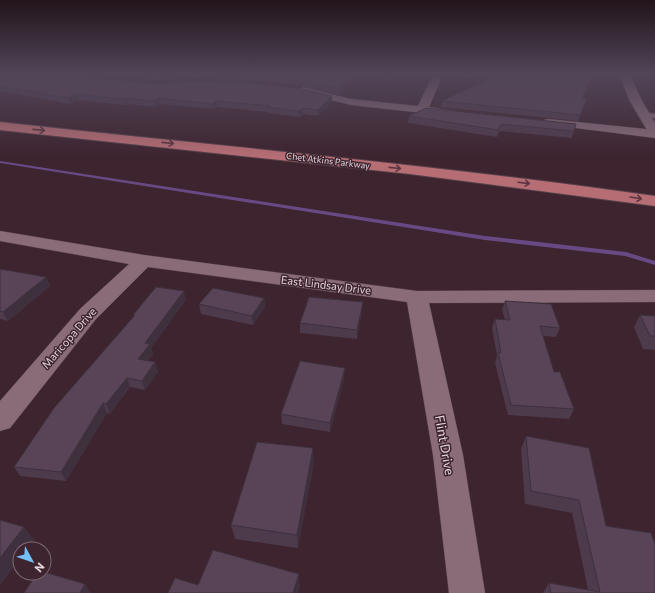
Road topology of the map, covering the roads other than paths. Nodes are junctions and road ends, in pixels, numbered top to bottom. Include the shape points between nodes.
1 (347, 102) edge
2 (351, 102) joint
3 (426, 102) edge
4 (642, 102) edge
5 (422, 110) junction
6 (0, 113) edge
7 (460, 113) edge
8 (650, 115) edge
9 (535, 121) edge
10 (0, 126) edge
11 (655, 134) edge
12 (590, 178) dead end
13 (655, 187) edge
14 (615, 188) junction
15 (655, 201) edge
16 (0, 236) edge
17 (144, 262) junction
18 (655, 296) edge
19 (417, 297) junction
20 (0, 420) edge
21 (467, 593) edge

1 - 2 street
2 - 5 street
3 - 5 street
4 - 8 street
5 - 7 street
6 - 12 highway, Chet Atkins Parkway
8 - 11 street
9 - 11 street
10 -> 14 highway, Chet Atkins Parkway
13 - 14 highway, Chet Atkins Parkway
14 -> 15 highway, Chet Atkins Parkway
16 - 17 street, East Lindsay Drive
17 - 19 street, East Lindsay Drive
17 - 20 street, Maricopa Drive via 88,314
18 - 19 street, East Lindsay Drive
19 - 21 street, Flint Drive via 448,455

